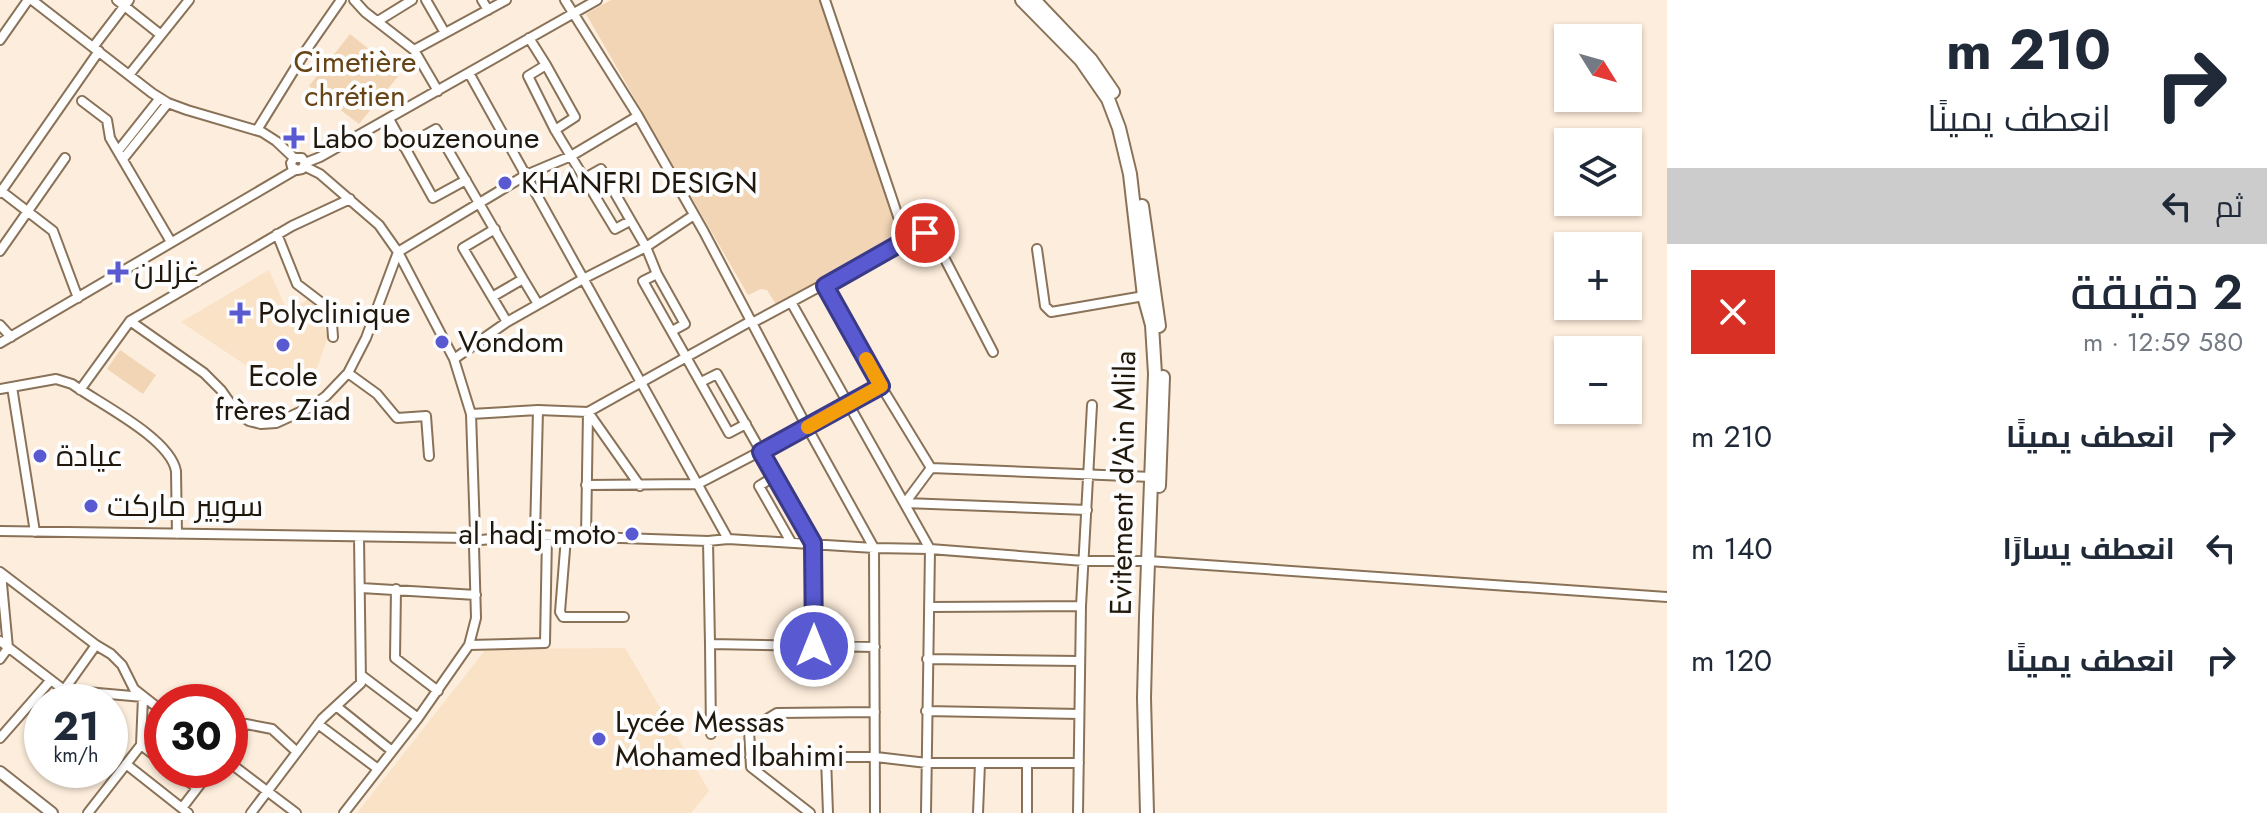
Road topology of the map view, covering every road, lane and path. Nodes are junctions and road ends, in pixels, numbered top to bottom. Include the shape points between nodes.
1 (30, 0) edge
2 (189, 0) edge
3 (341, 0) edge
4 (354, 0) edge
5 (412, 0) edge
6 (426, 0) edge
7 (482, 0) edge
8 (506, 0) edge
9 (565, 0) edge
10 (597, 0) edge
11 (825, 0) edge
12 (1022, 0) edge
13 (1034, 0) edge
14 (123, 2) edge
15 (488, 10) junction
16 (572, 13) junction
17 (378, 21) junction
18 (445, 33) junction
19 (161, 35) junction
20 (529, 38) junction
21 (0, 40) edge
22 (97, 49) junction
23 (414, 50) junction
24 (546, 65) junction
25 (469, 73) junction
26 (129, 75) junction
27 (438, 91) junction
28 (164, 100) junction
29 (82, 101) dead end
30 (638, 116) junction
31 (389, 119) junction
32 (257, 130) junction
33 (555, 130) junction
34 (404, 147) junction
35 (120, 155) junction
36 (571, 156) junction
37 (65, 158) dead end
38 (301, 166) junction
39 (526, 175) junction
40 (585, 178) junction
41 (466, 180) junction
42 (0, 192) edge
43 (350, 199) junction
44 (480, 202) junction
45 (28, 211) junction
46 (694, 215) junction
47 (630, 221) junction
48 (495, 229) junction
49 (277, 234) junction
50 (906, 240) junction
51 (171, 242) junction
52 (646, 247) junction
53 (1037, 249) dead end
54 (0, 251) edge
55 (398, 252) junction
56 (657, 274) junction
57 (523, 279) junction
58 (583, 279) junction
59 (825, 286) junction
60 (1144, 296) junction
61 (492, 297) junction
62 (78, 298) junction
63 (791, 302) junction
64 (538, 304) junction
65 (130, 321) junction
66 (507, 322) junction
67 (751, 322) junction
68 (0, 325) edge
69 (672, 331) junction
70 (11, 337) junction
71 (333, 337) dead end
72 (0, 343) edge
73 (993, 352) dead end
74 (686, 356) junction
75 (454, 359) junction
76 (348, 373) junction
77 (640, 382) junction
78 (701, 382) junction
79 (881, 386) junction
80 (12, 387) junction
81 (0, 389) edge
82 (80, 390) junction
83 (847, 404) junction
84 (1092, 405) dead end
85 (538, 410) junction
86 (588, 412) junction
87 (471, 414) junction
88 (746, 424) junction
89 (807, 427) junction
90 (761, 452) junction
91 (429, 456) dead end
92 (931, 468) junction
93 (1088, 475) junction
94 (775, 476) junction
95 (1152, 477) junction
96 (698, 484) junction
97 (586, 485) junction
98 (640, 486) junction
99 (905, 503) junction
100 (1087, 510) junction
101 (0, 531) edge
102 (35, 532) junction
103 (177, 534) junction
104 (535, 535) junction
105 (547, 536) junction
106 (359, 537) junction
107 (566, 537) junction
108 (586, 538) junction
109 (475, 539) junction
110 (728, 539) junction
111 (708, 541) junction
112 (791, 542) junction
113 (813, 543) junction
114 (874, 548) junction
115 (930, 549) junction
116 (1084, 561) junction
117 (1152, 562) junction
118 (0, 573) edge
119 (361, 588) junction
120 (396, 589) junction
121 (476, 595) junction
122 (1667, 597) edge
123 (1081, 606) junction
124 (929, 607) junction
125 (624, 617) dead end
126 (0, 641) edge
127 (710, 644) junction
128 (96, 645) junction
129 (469, 645) junction
130 (814, 646) junction
131 (875, 647) junction
132 (8, 648) junction
133 (0, 659) edge
134 (927, 659) junction
135 (1079, 661) junction
136 (361, 675) junction
137 (814, 675) dead end
138 (50, 681) junction
139 (55, 684) edge
140 (68, 684) edge
141 (438, 691) junction
142 (128, 696) edge
143 (143, 697) junction
144 (336, 706) junction
145 (926, 711) junction
146 (875, 712) junction
147 (1079, 714) junction
148 (418, 718) junction
149 (248, 724) edge
150 (318, 724) junction
151 (711, 734) dead end
152 (0, 738) edge
153 (141, 745) junction
154 (144, 747) edge
155 (392, 751) junction
156 (297, 752) junction
157 (750, 757) junction
158 (876, 757) junction
159 (826, 758) junction
160 (128, 761) edge
161 (927, 763) junction
162 (980, 763) junction
163 (1079, 763) junction
164 (1027, 764) junction
165 (128, 766) edge
166 (378, 769) junction
167 (0, 772) edge
168 (248, 777) edge
169 (107, 788) edge
170 (197, 788) edge
171 (267, 792) junction
172 (185, 811) edge
173 (52, 813) edge
174 (88, 813) edge
175 (251, 813) edge
176 (296, 813) edge
177 (344, 813) edge
178 (810, 813) edge
179 (828, 813) edge
180 (875, 813) edge
181 (926, 813) edge
182 (978, 813) edge
183 (1027, 813) edge
184 (1078, 813) edge
185 (1147, 813) edge
186 (1154, 813) edge

1 - 21 street
1 - 22 street
2 - 19 street
3 - 32 street
4 - 17 street
5 - 17 street
6 - 18 street
7 - 15 street
8 - 15 street
9 - 16 street
10 - 16 street
11 - 50 street
12 - 60 highway, Evitement d'Ain Mlila via 1081,60 1115,114 1130,174
13 - 117 highway, Evitement d'Ain Mlila via 1091,60 1115,94 1133,149 1162,350
14 - 19 street
14 - 22 street
15 - 18 street
16 - 20 street
16 - 30 street
17 - 23 street
18 - 23 street
19 - 26 street
20 - 24 street
20 - 25 street
22 - 26 street
22 - 42 street
23 - 27 street
24 - 33 street via 528,76
24 - 33 street via 575,117
25 - 27 street
25 - 39 street
26 - 28 street
27 - 31 street
28 - 32 street
28 - 35 street
29 - 35 street via 105,118
30 - 36 street
30 - 46 street
31 - 34 street
31 - 38 street
32 - 38 street via 294,158 291,165
33 - 36 street
34 - 41 street via 436,129
34 - 41 street via 433,198
35 - 51 street
36 - 39 street
36 - 40 street
37 - 45 street
38 - 43 street
38 - 51 street
39 - 44 street
39 - 58 street
40 - 47 street via 615,229
40 - 47 street via 601,169
41 - 44 street
42 - 45 street
43 - 49 street
43 - 55 street via 379,225
44 - 48 street
44 - 55 street
45 - 54 street
45 - 62 street via 53,231
46 - 52 street
46 - 67 street
47 - 52 street
48 - 57 street
48 - 61 street via 463,248
49 - 65 street
49 - 71 street via 297,284 331,310
50 - 59 street
50 - 73 street via 925,233 933,236
51 - 62 street
52 - 56 street
52 - 58 street
53 - 60 street via 1045,306 1051,312
55 - 75 street
55 - 76 street
56 - 69 street via 685,324
56 - 69 street via 643,281
57 - 61 street
57 - 64 street
58 - 64 street
58 - 77 street
59 - 63 street
59 - 79 street
60 - 95 highway, Evitement d'Ain Mlila via 1155,353
61 - 66 street
62 - 70 street
63 - 67 street
63 - 83 street
64 - 66 street
65 - 76 street via 204,373 238,414 261,424 311,407
65 - 82 street
66 - 75 street
67 - 74 street
67 - 89 street
68 - 70 street
69 - 74 street
70 - 72 street
74 - 77 street
74 - 78 street
75 - 87 street
76 - 91 street via 377,394 397,418 426,416
77 - 86 street
77 - 96 street
78 - 88 street via 717,374
78 - 88 street via 729,433
79 - 83 street
79 - 92 street
80 - 81 street
80 - 82 street via 56,379
80 - 102 street
82 - 103 street via 162,444 169,454 176,471
83 - 89 street
83 - 99 street
84 - 93 street
85 - 86 street
85 - 87 street
85 - 104 street
86 - 97 street
86 - 98 street
87 - 109 street
88 - 90 street
89 - 90 street
89 - 114 street
90 - 94 street
90 - 96 street
92 - 93 street
92 - 99 street
93 - 95 street
93 - 100 street
94 - 112 street via 759,486
94 - 113 street
95 - 117 highway, Evitement d'Ain Mlila
96 - 98 street
96 - 110 street
97 - 98 street
97 - 108 street
99 - 100 street
99 - 115 street
100 - 116 street
101 - 102 street
102 - 103 street
103 - 106 street
104 - 105 street
104 - 109 street
105 - 107 street
105 - 129 street via 545,643
106 - 109 street
106 - 119 street
107 - 108 street
107 - 125 street via 563,617
108 - 111 street
109 - 121 street
110 - 111 street
110 - 112 street
111 - 127 street
112 - 113 street
113 - 114 street
113 - 130 street
114 - 115 street
114 - 131 street
115 - 116 street
115 - 124 street
116 - 117 street
116 - 123 street
117 - 122 street
117 - 185 highway, Evitement d'Ain Mlila via 1144,698
117 - 186 highway, Evitement d'Ain Mlila
118 - 128 street
118 - 132 street
119 - 120 street
119 - 136 street
120 - 121 street
120 - 141 street via 395,658
121 - 129 street
123 - 124 street
123 - 135 street
124 - 134 street
126 - 132 street
127 - 130 street
127 - 151 street
128 - 140 street
128 - 143 street via 122,665
129 - 141 street
130 - 131 street
130 - 137 street
131 - 146 street
132 - 133 street
132 - 138 street
134 - 135 street
134 - 145 street
135 - 147 street
136 - 144 street via 361,683
136 - 148 street
138 - 139 street
138 - 152 street
141 - 148 street
142 - 143 street
143 - 153 street
144 - 150 street
144 - 155 street
145 - 147 street
145 - 161 street
146 - 157 street via 777,713 749,730
146 - 158 street
147 - 163 street
148 - 155 street
149 - 156 street via 272,729
150 - 156 street
150 - 166 street
153 - 154 street
153 - 160 street
155 - 166 street
156 - 171 street
157 - 159 street
157 - 178 street via 751,767
158 - 159 street
158 - 161 street
158 - 180 street
159 - 179 street
161 - 162 street
161 - 181 street
162 - 164 street
162 - 182 street
163 - 164 street
163 - 184 street
164 - 183 street
165 - 172 street
166 - 177 street
167 - 173 main road
168 - 171 street
169 - 174 street
170 - 172 street
171 - 175 street
171 - 176 street

